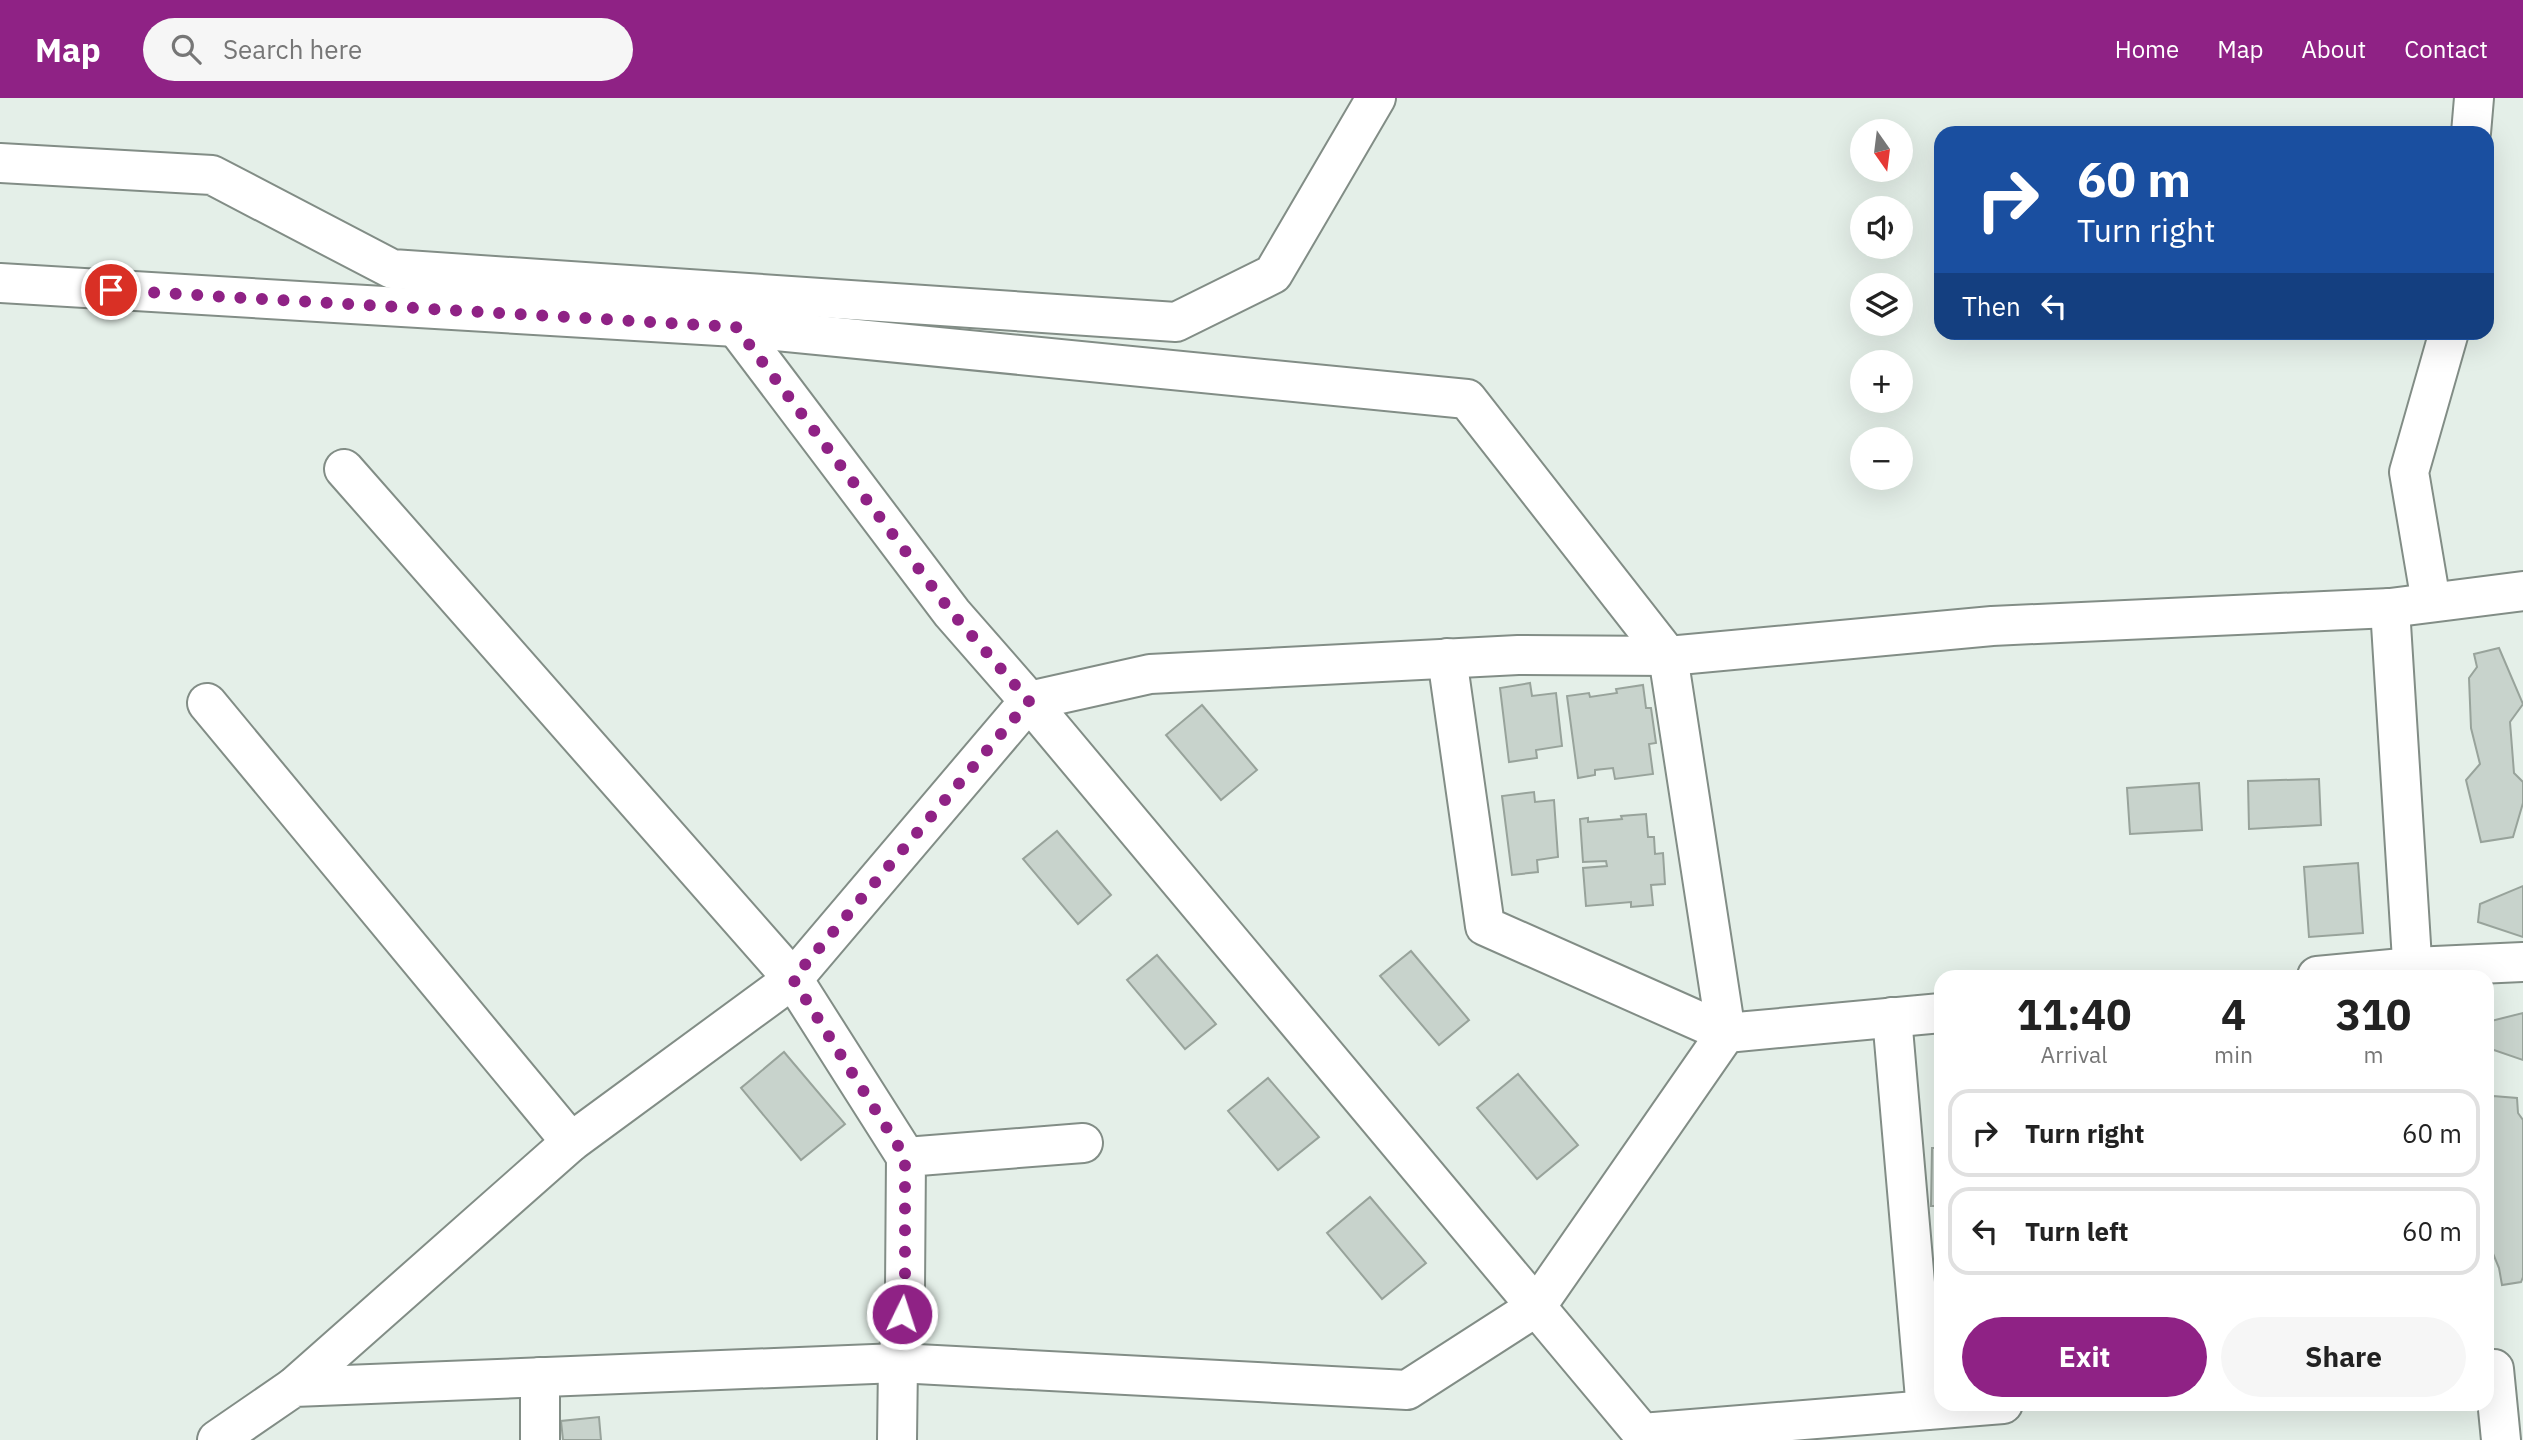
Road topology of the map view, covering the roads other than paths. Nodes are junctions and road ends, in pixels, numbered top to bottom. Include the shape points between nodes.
1 (1376, 98) edge
2 (2474, 98) edge
3 (2472, 126) edge
4 (0, 163) edge
5 (0, 284) edge
6 (736, 327) junction
7 (2447, 340) edge
8 (344, 469) dead end
9 (2523, 591) edge
10 (2431, 602) junction
11 (2390, 608) junction
12 (1668, 656) junction
13 (1447, 657) junction
14 (1029, 701) junction
15 (207, 703) dead end
16 (2523, 962) edge
17 (2413, 970) edge
18 (2435, 970) edge
19 (793, 979) junction
20 (1934, 1014) edge
21 (1892, 1017) junction
22 (1726, 1033) junction
23 (571, 1142) junction
24 (1083, 1143) dead end
25 (905, 1157) junction
26 (1536, 1307) junction
27 (898, 1363) junction
28 (2501, 1375) edge
29 (540, 1377) junction
30 (294, 1387) junction
31 (1934, 1409) edge
32 (1926, 1410) junction
33 (217, 1440) edge
34 (540, 1440) edge
35 (897, 1440) edge
36 (2501, 1440) edge

1 - 4 street via 1273,274 1175,322 392,269 212,175
2 - 3 street
5 - 6 street
6 - 12 street via 1467,398
6 - 14 street via 952,613
7 - 10 street via 2409,472
8 - 19 street
9 - 10 street
10 - 11 street
11 - 12 street via 1992,626
11 - 17 street
12 - 13 street
12 - 22 street
13 - 14 street via 1150,674
13 - 22 street via 1485,926
14 - 19 street
14 - 26 street
15 - 23 street
16 - 18 street
19 - 23 street
19 - 25 street
20 - 21 street
21 - 22 street
21 - 32 street
22 - 26 street
23 - 30 street
24 - 25 street
25 - 27 street via 905,1290
26 - 27 street via 1407,1390
26 - 32 street via 1642,1433
27 - 29 street
27 - 35 street
28 - 36 street
29 - 30 street
29 - 34 street
30 - 33 street
31 - 32 street

